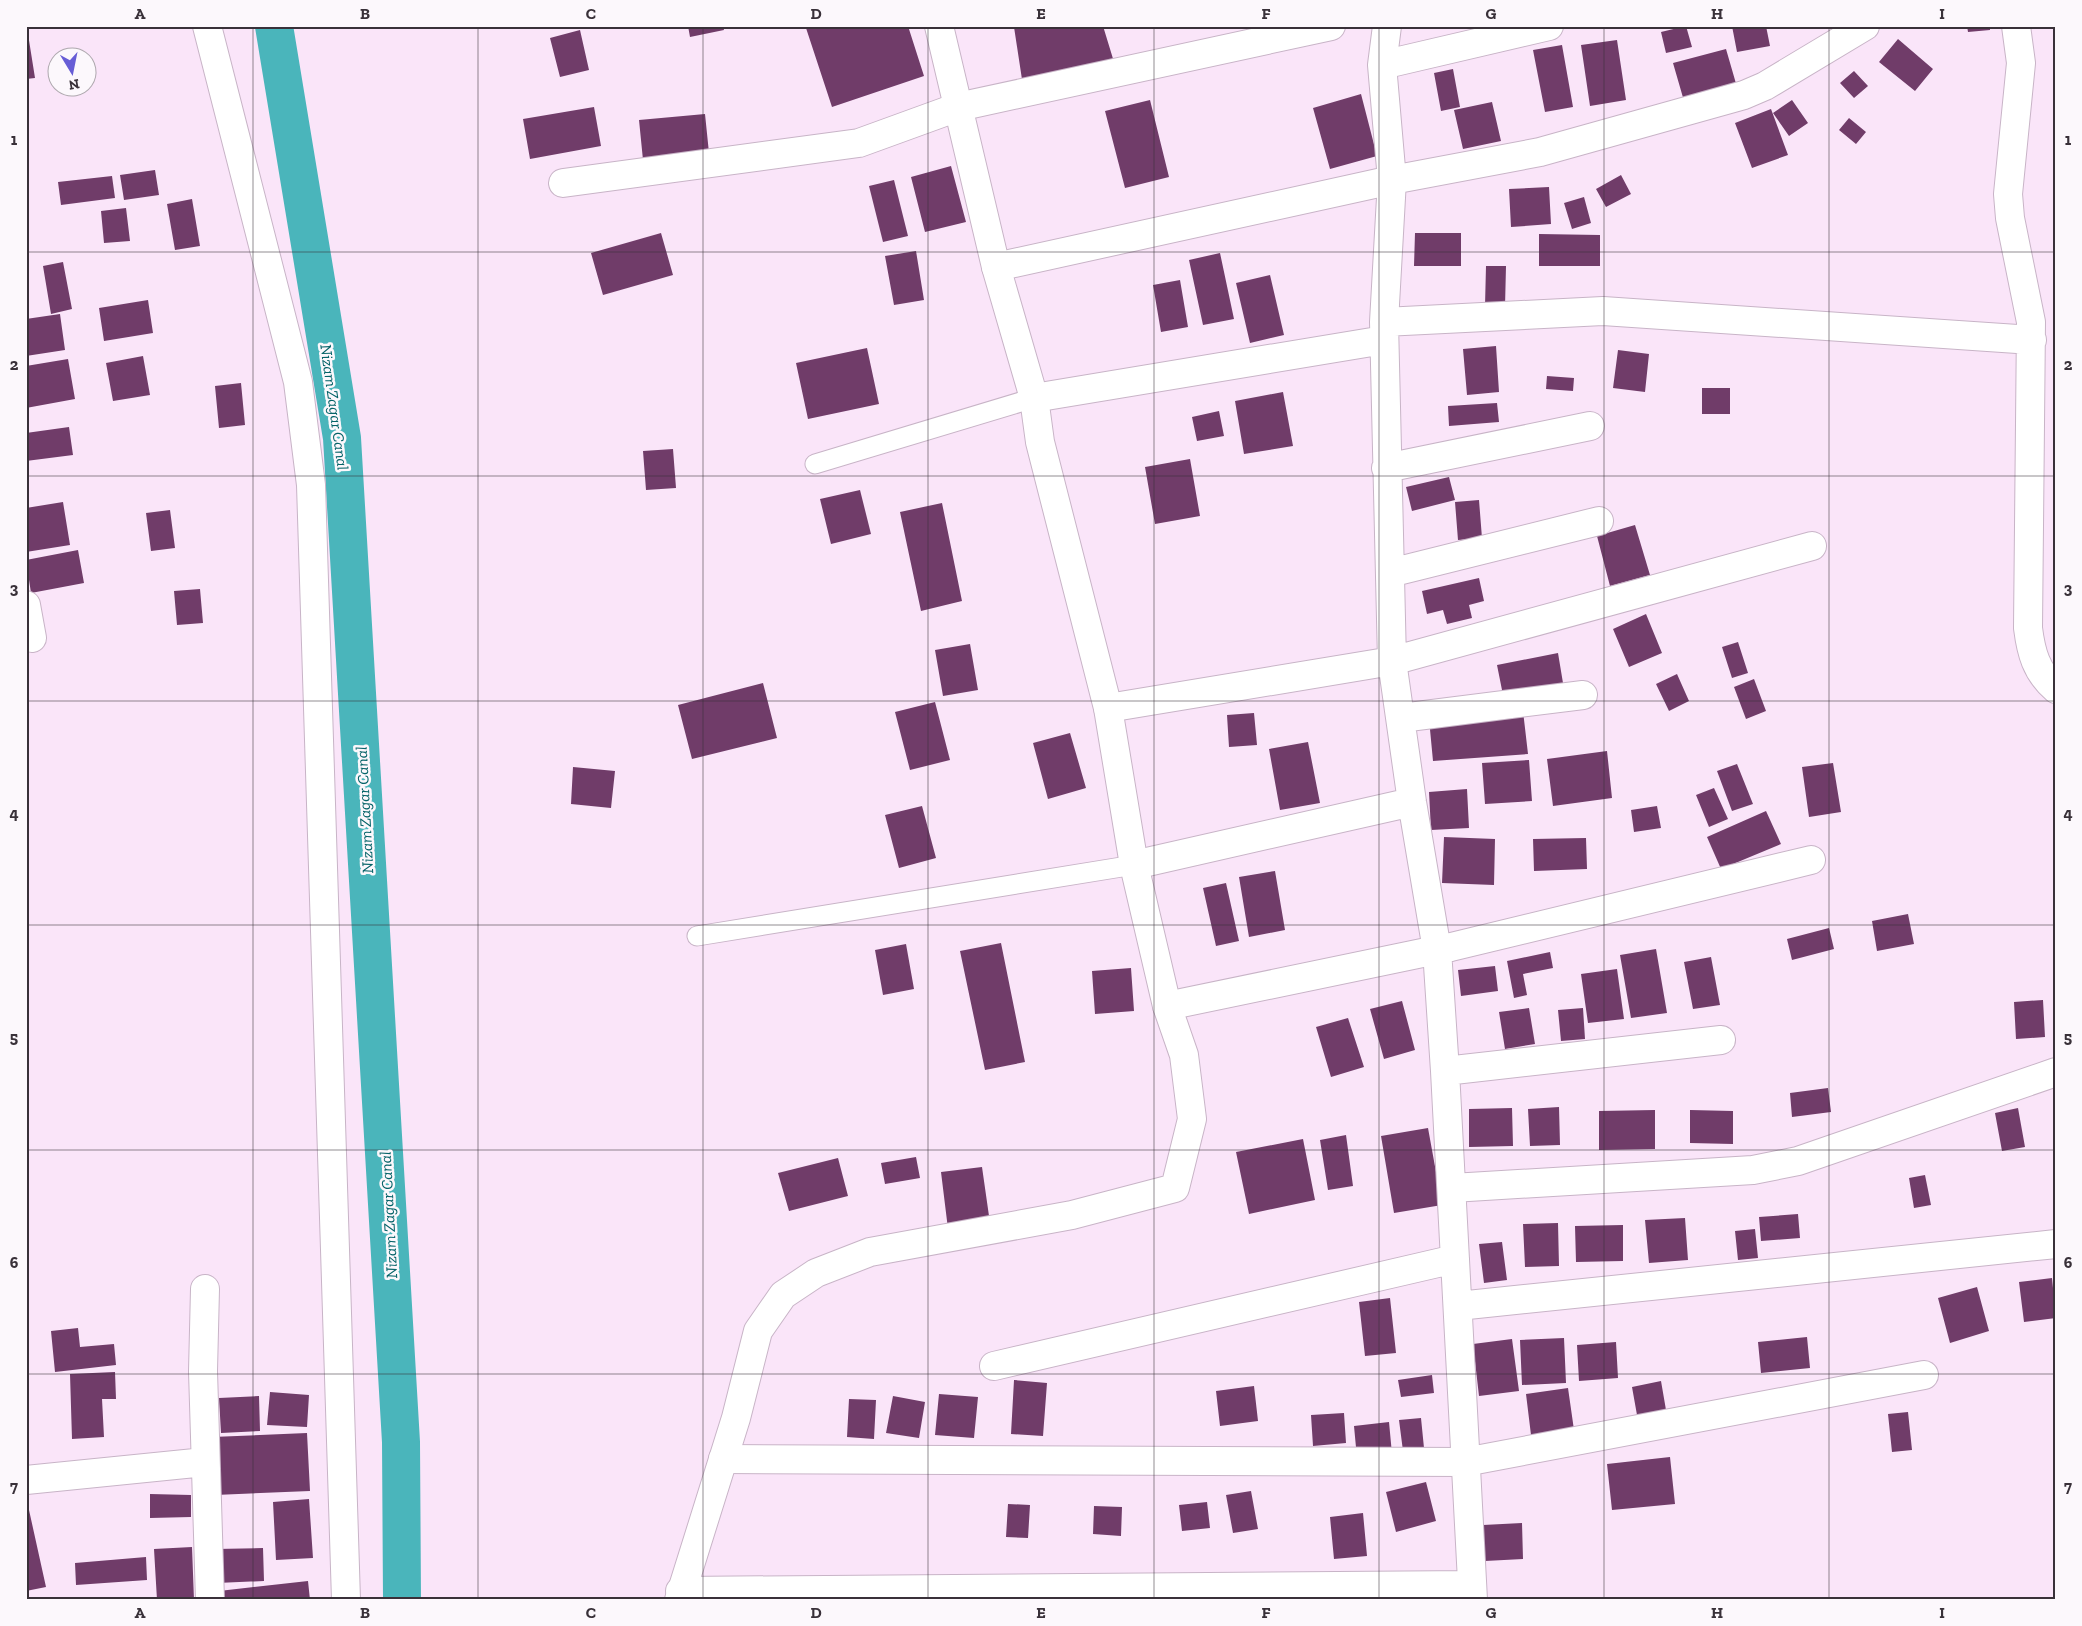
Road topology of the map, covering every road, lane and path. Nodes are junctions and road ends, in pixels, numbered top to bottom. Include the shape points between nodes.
1 (206, 26) edge
2 (939, 26) edge
3 (1331, 26) edge
4 (1387, 26) edge
5 (1549, 26) edge
6 (1865, 26) edge
7 (2016, 26) edge
8 (1382, 65) junction
9 (958, 107) junction
10 (1392, 180) junction
11 (563, 183) dead end
12 (996, 267) junction
13 (1384, 331) junction
14 (2032, 340) junction
15 (1034, 398) junction
16 (1590, 426) dead end
17 (815, 464) dead end
18 (1386, 468) junction
19 (1599, 521) dead end
20 (1812, 546) dead end
21 (1390, 574) junction
22 (26, 604) edge
23 (32, 638) dead end
24 (1392, 661) junction
25 (2056, 689) edge
26 (1583, 695) dead end
27 (1108, 708) junction
28 (1401, 718) junction
29 (1412, 802) junction
30 (1811, 860) dead end
31 (1134, 865) junction
32 (697, 936) dead end
33 (1437, 950) junction
34 (1167, 1006) junction
35 (1721, 1040) dead end
36 (1446, 1071) junction
37 (2056, 1072) edge
38 (1452, 1188) junction
39 (2056, 1244) edge
40 (1455, 1259) junction
41 (206, 1289) dead end
42 (1458, 1306) junction
43 (994, 1366) dead end
44 (1924, 1375) dead end
45 (723, 1459) junction
46 (205, 1462) junction
47 (1464, 1462) junction
48 (26, 1480) edge
49 (1472, 1592) edge
50 (680, 1595) edge
51 (210, 1600) edge
52 (346, 1600) edge

1 - 52 street via 298,382 311,485
2 - 9 street
3 - 9 street
4 - 8 street
5 - 8 street
6 - 10 street via 1765,86 1744,95 1545,151
7 - 14 street via 2020,63 2008,194 2029,306
8 - 10 street
9 - 11 street via 859,143
9 - 12 street
10 - 12 street
10 - 13 street
12 - 15 street
13 - 14 street via 1602,311
13 - 15 street
13 - 18 street
14 - 25 street via 2028,628 2037,668
15 - 17 lane
15 - 27 street via 1040,442
16 - 18 street
18 - 21 street
19 - 21 street
20 - 24 street
21 - 24 street
22 - 23 street
24 - 27 street
24 - 28 street
26 - 28 street
27 - 31 street
28 - 29 street
29 - 31 street
29 - 33 street
30 - 33 street
31 - 32 lane
31 - 34 street
33 - 34 street
33 - 36 street
34 - 45 street via 1184,1055 1192,1119 1175,1188 1072,1215 870,1252 816,1273 783,1295 758,1331
35 - 36 street
36 - 38 street
37 - 38 street via 1798,1161 1753,1170
38 - 40 street
39 - 42 street
40 - 42 street
40 - 43 street
41 - 46 street via 202,1371
42 - 47 street
44 - 47 street
45 - 47 street
45 - 50 street
46 - 48 street
46 - 51 street
47 - 49 street
49 - 50 street

